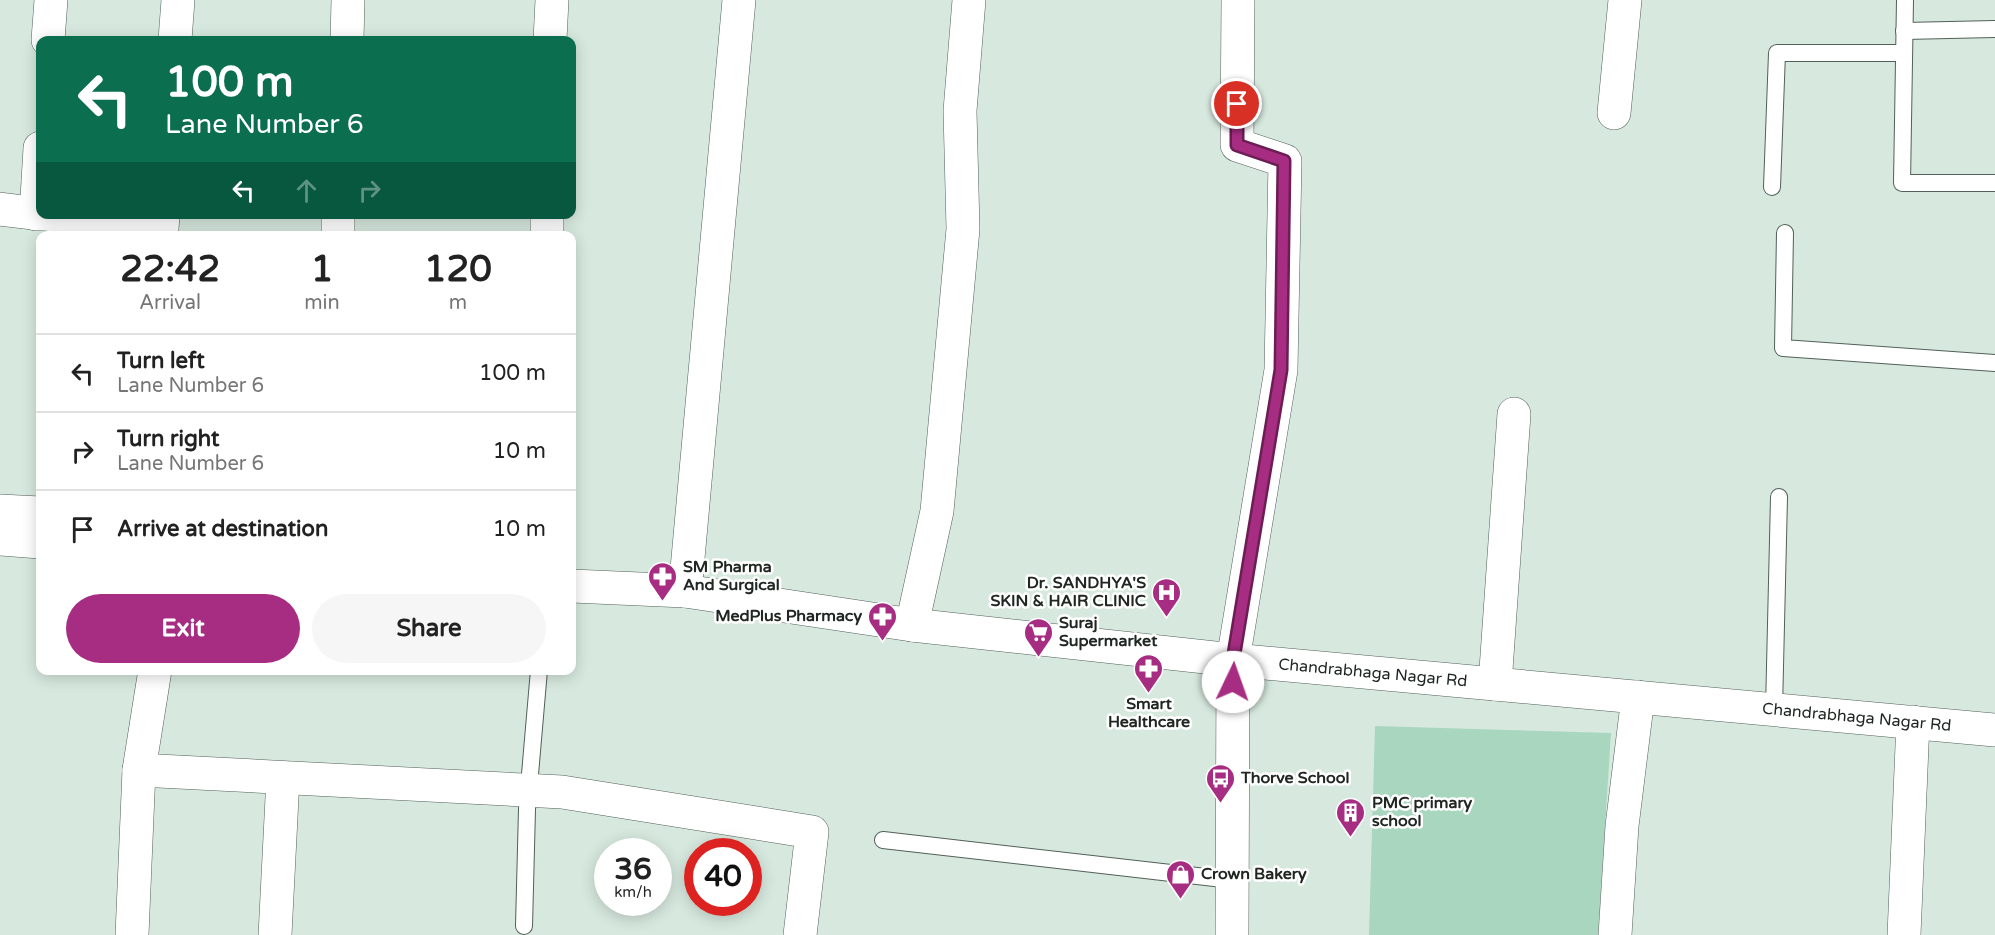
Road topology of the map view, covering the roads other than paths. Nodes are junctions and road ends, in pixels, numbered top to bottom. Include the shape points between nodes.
1 (51, 0) edge
2 (178, 0) edge
3 (348, 0) edge
4 (552, 0) edge
5 (738, 0) edge
6 (969, 0) edge
7 (1238, 0) edge
8 (1625, 0) edge
9 (1905, 0) edge
10 (1995, 29) edge
11 (1904, 31) junction
12 (48, 36) edge
13 (175, 36) edge
14 (346, 36) edge
15 (550, 36) edge
16 (1904, 52) junction
17 (1614, 113) dead end
18 (1995, 183) edge
19 (1772, 187) dead end
20 (0, 209) edge
21 (36, 214) edge
22 (91, 219) edge
23 (162, 226) edge
24 (1785, 233) dead end
25 (1995, 363) edge
26 (1514, 414) dead end
27 (1779, 497) dead end
28 (0, 511) edge
29 (36, 513) edge
30 (0, 539) edge
31 (36, 542) edge
32 (576, 586) edge
33 (685, 591) junction
34 (912, 625) junction
35 (1233, 660) junction
36 (154, 675) edge
37 (539, 675) edge
38 (1495, 684) junction
39 (1638, 697) junction
40 (1774, 709) junction
41 (1913, 722) junction
42 (1995, 730) edge
43 (139, 770) junction
44 (283, 778) junction
45 (529, 789) junction
46 (883, 840) dead end
47 (1232, 880) junction
48 (524, 926) dead end
49 (132, 935) edge
50 (275, 935) edge
51 (800, 935) edge
52 (1232, 935) edge
53 (1616, 935) edge
54 (1904, 935) edge

1 - 12 street
2 - 13 street
3 - 14 street
4 - 15 street
5 - 33 street
6 - 34 street via 960,111 963,229 937,511
7 - 35 street via 1237,145 1284,161 1281,370
8 - 17 street
9 - 11 lane
10 - 11 lane
11 - 16 lane
16 - 18 lane via 1902,183
16 - 19 lane via 1777,52
20 - 21 street
22 - 23 street
24 - 25 lane via 1783,348
26 - 38 street
27 - 40 lane
28 - 29 street
30 - 31 street
32 - 33 street, Chandrabhaga Nagar Rd
33 - 34 street, Chandrabhaga Nagar Rd
34 - 35 street, Chandrabhaga Nagar Rd
35 - 38 street, Chandrabhaga Nagar Rd
35 - 47 street
36 - 43 street
37 - 45 lane
38 - 39 street, Chandrabhaga Nagar Rd
39 - 40 street, Chandrabhaga Nagar Rd
39 - 53 street via 1622,825
40 - 41 street, Chandrabhaga Nagar Rd
41 - 42 street, Chandrabhaga Nagar Rd
41 - 54 street
43 - 44 street
43 - 49 street
44 - 45 street
44 - 50 street
45 - 48 lane
45 - 51 street via 812,832
46 - 47 lane
47 - 52 street

